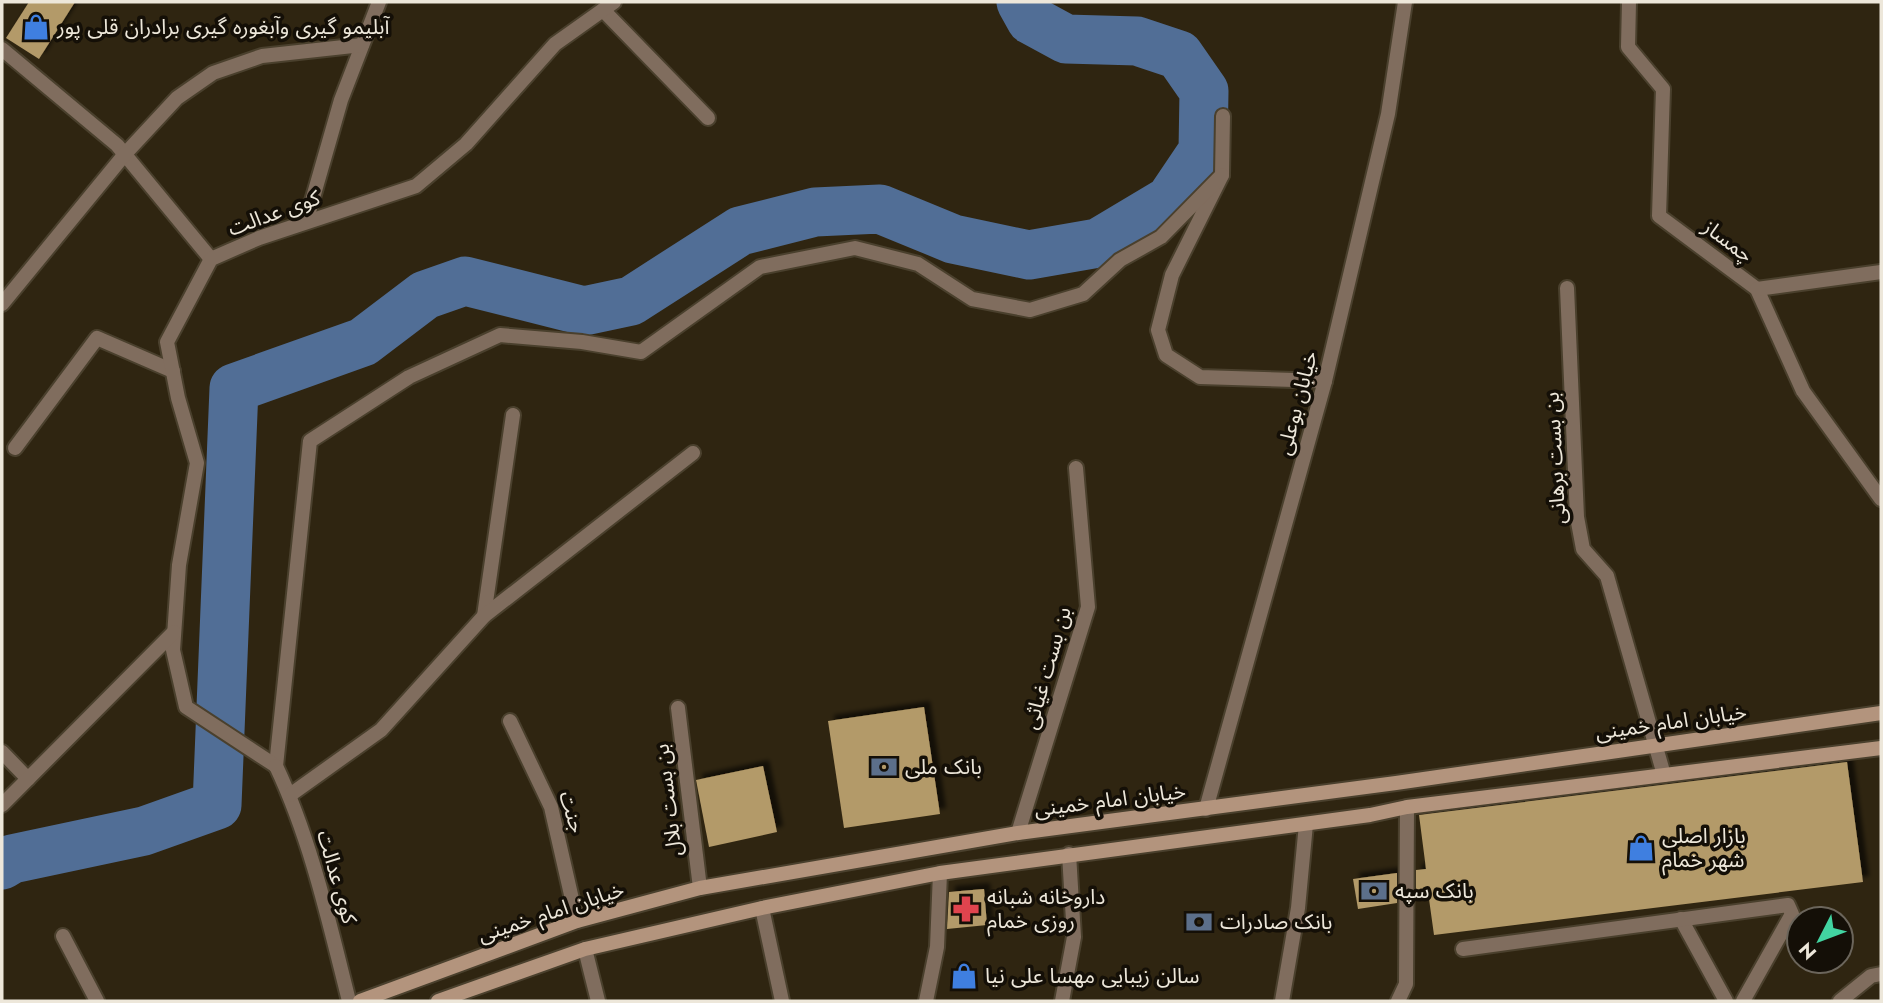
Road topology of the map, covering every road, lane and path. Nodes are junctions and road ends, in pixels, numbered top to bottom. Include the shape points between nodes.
1 (379, 2) edge
2 (1405, 2) edge
3 (1629, 2) edge
4 (608, 6) edge
5 (362, 45) junction
6 (2, 49) edge
7 (1223, 116) dead end
8 (708, 118) dead end
9 (125, 154) junction
10 (1222, 175) junction
11 (306, 222) junction
12 (211, 259) junction
13 (1881, 272) edge
14 (1567, 288) dead end
15 (1757, 289) junction
16 (2, 304) edge
17 (173, 371) junction
18 (1325, 381) junction
19 (513, 415) dead end
20 (15, 448) dead end
21 (692, 453) dead end
22 (1076, 468) dead end
23 (1881, 499) edge
24 (484, 616) junction
25 (174, 632) junction
26 (678, 708) dead end
27 (1881, 713) edge
28 (510, 721) dead end
29 (1658, 746) junction
30 (1881, 748) edge
31 (2, 752) edge
32 (276, 766) junction
33 (1664, 775) junction
34 (28, 779) junction
35 (290, 794) junction
36 (2, 806) edge
37 (1406, 807) junction
38 (1206, 809) junction
39 (1306, 824) junction
40 (1018, 833) junction
41 (1069, 854) junction
42 (940, 873) junction
43 (700, 888) junction
44 (762, 908) junction
45 (1681, 919) junction
46 (577, 921) junction
47 (63, 936) dead end
48 (584, 948) junction
49 (1463, 948) dead end
50 (1881, 974) edge
51 (97, 1001) edge
52 (349, 1001) edge
53 (360, 1001) edge
54 (438, 1001) edge
55 (598, 1001) edge
56 (782, 1001) edge
57 (926, 1001) edge
58 (1062, 1001) edge
59 (1282, 1001) edge
60 (1398, 1001) edge
61 (1726, 1001) edge
62 (1743, 1001) edge
63 (1840, 1001) edge

1 - 5 street
2 - 18 street, خیابان بوعلی via 1388,114
3 - 15 street, چمساز via 1628,47 1663,89 1659,216
4 - 8 street
4 - 11 street, کوی عدالت via 555,44 466,144 416,186
5 - 9 street via 262,56 213,73 177,98
5 - 11 street
6 - 9 street
7 - 10 street
9 - 12 street
9 - 16 street
10 - 18 street via 1172,275 1158,330 1166,355 1200,377
10 - 32 street via 1161,237 1120,260 1083,294 1030,310 972,299 918,264 855,248 760,267 640,352 500,335 409,377 310,441
11 - 12 street, کوی عدالت
12 - 17 street, کوی عدالت via 167,342
13 - 15 street
14 - 29 street, بن بست برهانی via 1577,517 1583,549 1607,576
15 - 23 street, چمساز via 1803,391
17 - 20 street via 97,338
17 - 25 street, کوی عدالت via 197,463 179,565
18 - 38 street, خیابان بوعلی
19 - 24 street
21 - 24 street
22 - 40 street, بن بست غیاثی via 1088,607
24 - 35 street via 381,730
25 - 32 street, کوی عدالت via 173,650 186,707
25 - 34 street
26 - 43 street, بن بست بلال
27 - 29 main road, خیابان امام خمینی
28 - 46 street, جنت via 551,807
29 - 33 street, بن بست برهانی
29 - 38 main road, خیابان امام خمینی
30 - 33 main road
31 - 34 street
32 - 35 street, کوی عدالت
33 - 37 main road
34 - 36 street
35 - 52 street, کوی عدالت
37 - 39 main road
37 - 60 street via 1406,984
38 - 40 main road, خیابان امام خمینی
39 - 41 main road
39 - 59 street
40 - 43 main road, خیابان امام خمینی
41 - 42 main road
41 - 58 street via 1074,937
42 - 44 main road
42 - 57 street via 937,947
43 - 46 main road, خیابان امام خمینی
44 - 48 main road
44 - 56 street
45 - 49 street
45 - 61 street
45 - 62 street via 1788,905 1792,909
46 - 53 main road, خیابان امام خمینی
47 - 51 street
48 - 54 main road
48 - 55 street
50 - 63 street via 1871,975

